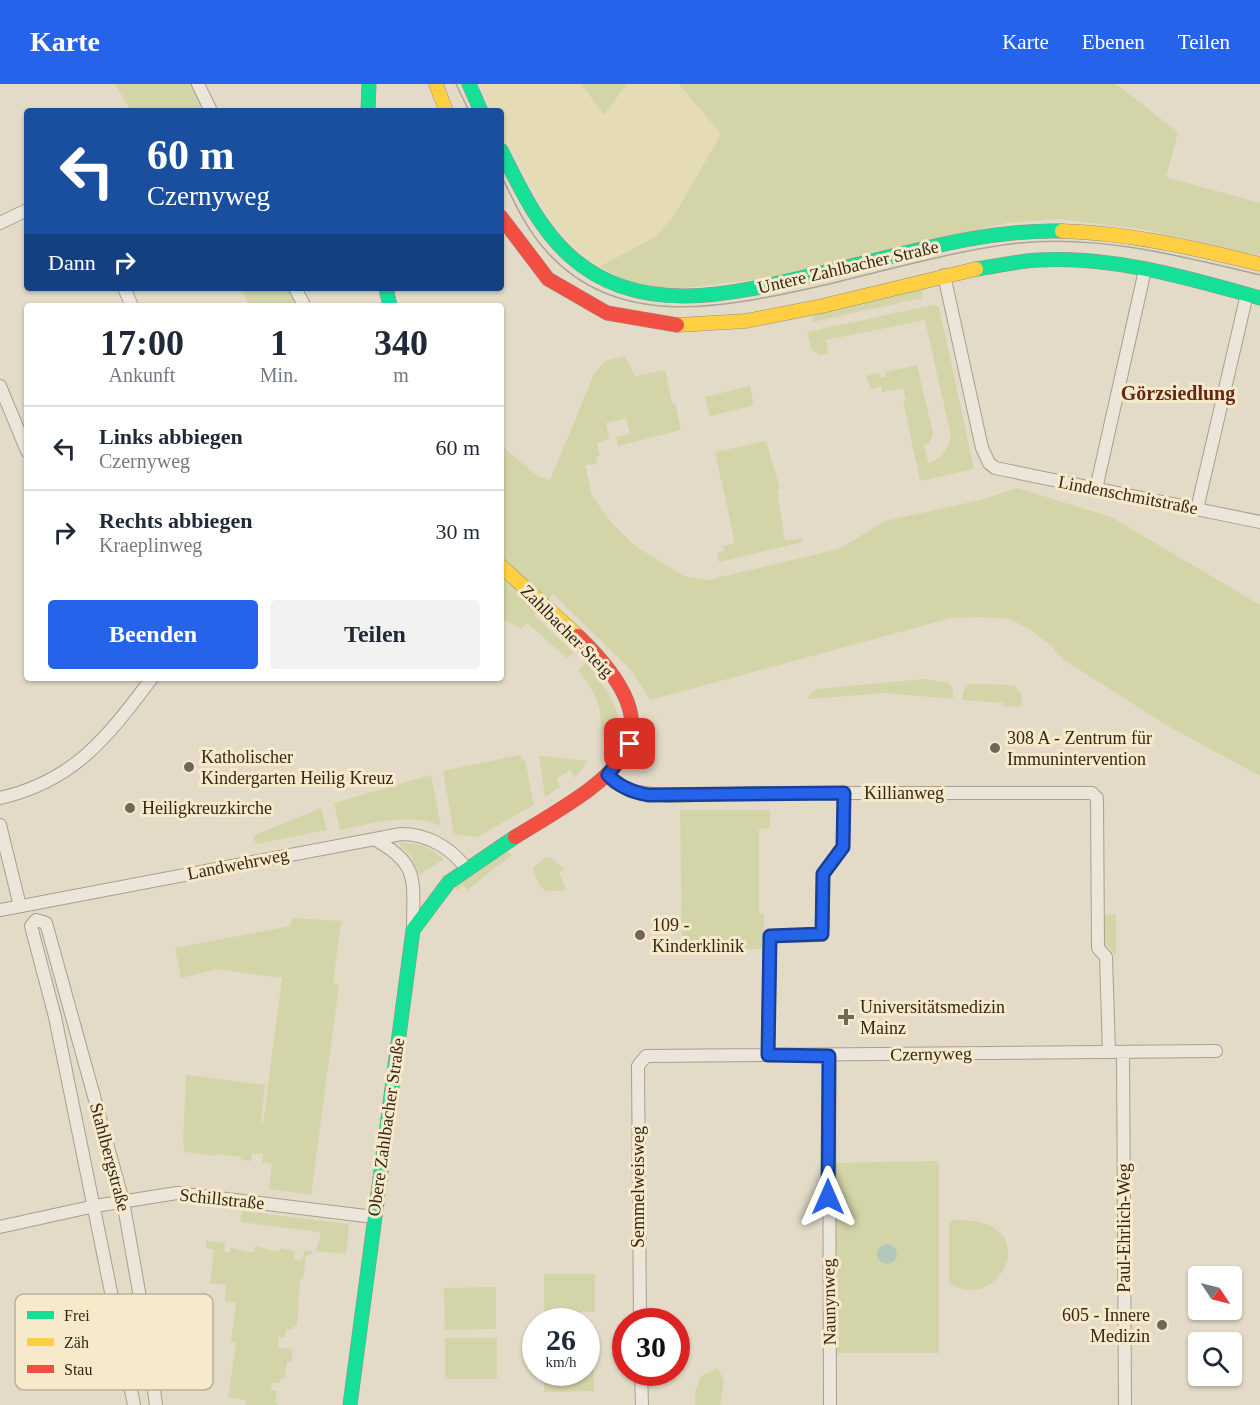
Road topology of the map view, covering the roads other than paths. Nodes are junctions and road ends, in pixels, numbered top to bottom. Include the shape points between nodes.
1 (198, 84) edge
2 (369, 84) edge
3 (436, 84) edge
4 (469, 84) edge
5 (209, 108) edge
6 (368, 108) edge
7 (445, 108) edge
8 (480, 108) edge
9 (504, 156) edge
10 (24, 211) edge
11 (504, 222) edge
12 (0, 223) edge
13 (1260, 264) edge
14 (1145, 270) junction
15 (944, 275) junction
16 (297, 291) edge
17 (1253, 296) edge
18 (303, 303) dead end
19 (0, 386) edge
20 (24, 444) edge
21 (1096, 489) junction
22 (1197, 509) junction
23 (1260, 522) edge
24 (504, 569) edge
25 (150, 681) edge
26 (608, 775) junction
27 (844, 793) junction
28 (0, 798) edge
29 (0, 825) edge
30 (374, 839) junction
31 (466, 868) junction
32 (26, 904) junction
33 (0, 910) edge
34 (36, 920) junction
35 (413, 930) junction
36 (1215, 1051) dead end
37 (1109, 1052) junction
38 (1123, 1052) junction
39 (768, 1055) junction
40 (646, 1056) joint
41 (829, 1056) junction
42 (123, 1201) junction
43 (95, 1206) junction
44 (374, 1217) junction
45 (0, 1227) edge
46 (112, 1294) edge
47 (139, 1294) edge
48 (640, 1308) edge
49 (641, 1386) edge
50 (131, 1390) edge
51 (154, 1390) edge
52 (134, 1405) edge
53 (156, 1405) edge
54 (350, 1405) edge
55 (642, 1405) edge
56 (831, 1405) edge
57 (1125, 1405) edge

1 - 5 street
2 - 6 street
3 - 7 street
4 - 8 street
9 - 13 street, Untere Zahlbacher Straße via 538,220 563,250 607,281 662,297 710,297 763,288 973,238 1032,230 1106,232
10 - 12 street
11 - 15 street, Untere Zahlbacher Straße via 524,254 556,285 595,308 649,324 742,322
14 - 15 street, Untere Zahlbacher Straße via 1096,262 1039,260
14 - 17 street, Untere Zahlbacher Straße
14 - 21 street
15 - 21 street, Lindenschmitstraße via 982,448 989,463 995,468
16 - 18 street
17 - 22 street
19 - 20 street
21 - 22 street, Lindenschmitstraße
22 - 23 street, Lindenschmitstraße
24 - 26 street, Zahlbacher Steig via 609,670 628,698 633,727 630,744
25 - 28 street via 113,730 75,766 33,788
26 - 27 street, Killianweg via 630,791 648,795
26 - 31 street, Zahlbacher Steig
27 - 37 street, Killianweg via 1092,793 1097,798 1098,948 1106,957
27 - 39 street via 843,847 823,874 822,934 770,936
29 - 32 street, Stahlbergstraße
30 - 31 street, Landwehrweg via 401,834 424,837 441,845
30 - 32 street, Landwehrweg
30 - 35 street via 400,855 409,869 413,882
31 - 35 street, Obere Zahlbacher Straße via 444,886
32 - 33 street, Landwehrweg
32 - 34 street, Stahlbergstraße
34 - 42 street, Stahlbergstraße via 46,923
34 - 43 street, Stahlbergstraße via 31,926 55,1017
35 - 44 street, Obere Zahlbacher Straße
36 - 38 street, Czernyweg
37 - 38 street, Czernyweg
37 - 41 street, Czernyweg
38 - 57 street, Paul-Ehrlich-Weg
39 - 40 street, Czernyweg
39 - 41 street, Czernyweg
40 - 48 street, Semmelweisweg via 638,1066
41 - 56 street, Naunynweg
42 - 43 street, Schillstraße
42 - 44 street, Schillstraße via 177,1193
42 - 47 street, Stahlbergstraße
43 - 45 street, Schillstraße
43 - 46 street, Stahlbergstraße
44 - 54 street, Obere Zahlbacher Straße
49 - 55 street
50 - 52 street, Stahlbergstraße
51 - 53 street, Stahlbergstraße

